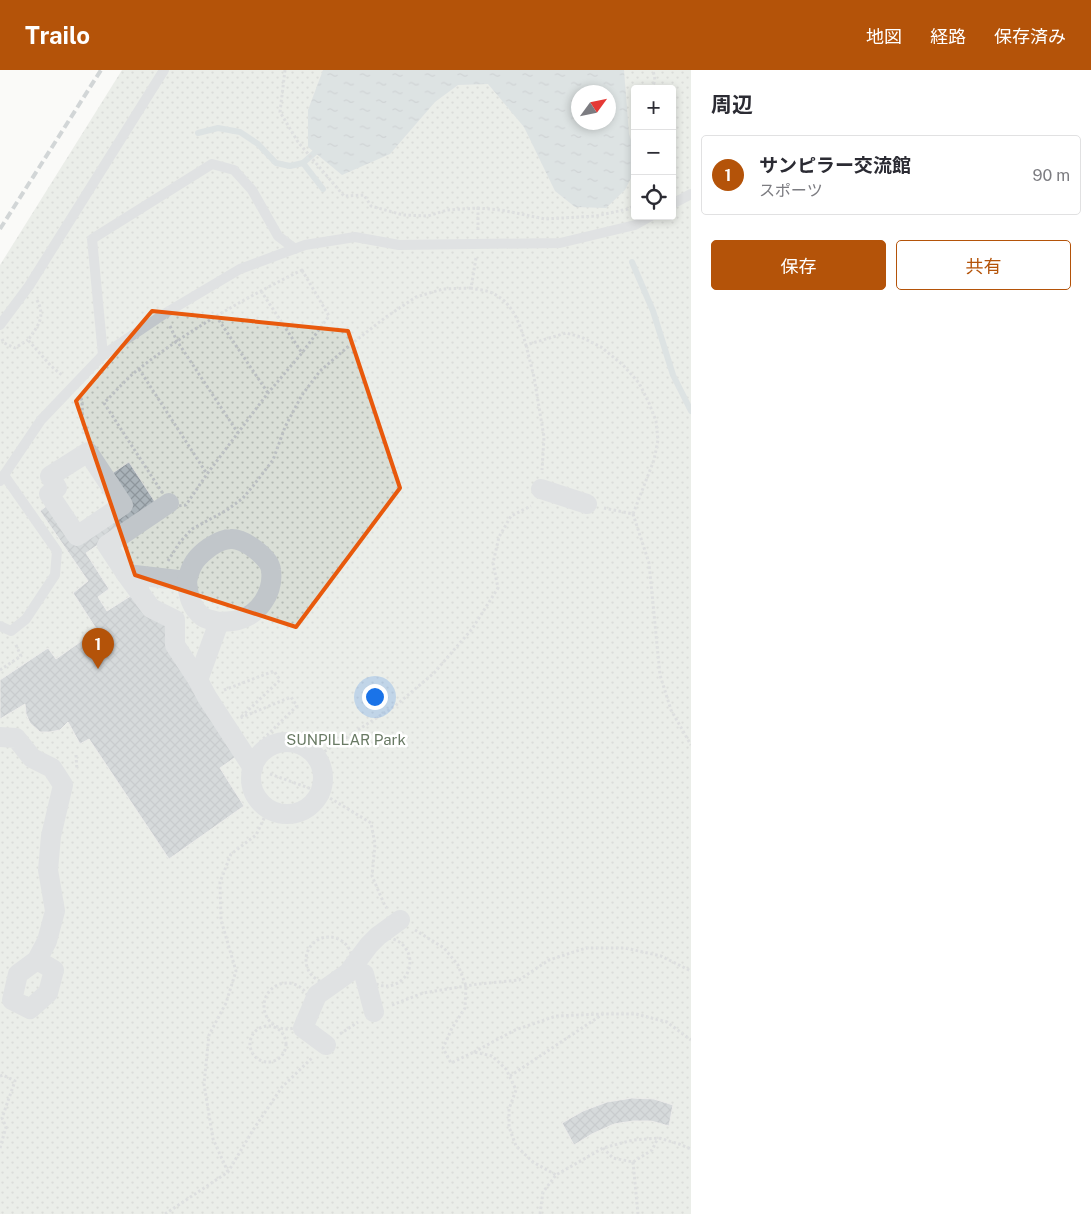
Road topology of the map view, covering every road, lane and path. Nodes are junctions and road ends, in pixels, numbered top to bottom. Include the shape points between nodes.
1 (164, 70) edge
2 (285, 70) edge
3 (652, 70) edge
4 (653, 85) edge
5 (691, 194) edge
6 (676, 202) edge
7 (478, 208) junction
8 (631, 208) edge
9 (644, 220) edge
10 (478, 244) junction
11 (295, 248) junction
12 (29, 286) junction
13 (471, 288) junction
14 (261, 291) junction
15 (216, 316) junction
16 (0, 325) edge
17 (0, 336) edge
18 (28, 340) junction
19 (177, 341) junction
20 (526, 345) junction
21 (302, 353) junction
22 (103, 355) junction
23 (139, 369) junction
24 (73, 385) junction
25 (268, 393) junction
26 (238, 433) junction
27 (88, 452) dead end
28 (207, 474) junction
29 (2, 478) edge
30 (541, 489) junction
31 (169, 503) junction
32 (587, 504) joint
33 (633, 514) junction
34 (126, 574) junction
35 (163, 578) junction
36 (187, 580) junction
37 (219, 622) junction
38 (0, 626) edge
39 (10, 631) junction
40 (0, 670) edge
41 (202, 688) junction
42 (0, 737) edge
43 (691, 745) edge
44 (316, 757) junction
45 (249, 762) junction
46 (320, 792) junction
47 (269, 808) junction
48 (400, 920) junction
49 (369, 945) junction
50 (37, 960) dead end
51 (691, 971) edge
52 (364, 974) junction
53 (466, 986) junction
54 (309, 1012) junction
55 (374, 1012) junction
56 (603, 1014) junction
57 (278, 1028) junction
58 (691, 1040) edge
59 (326, 1044) junction
60 (474, 1052) junction
61 (0, 1076) edge
62 (509, 1076) junction
63 (659, 1138) junction
64 (0, 1148) edge
65 (603, 1148) junction
66 (691, 1149) edge
67 (633, 1162) junction
68 (228, 1172) junction
69 (556, 1175) junction
70 (165, 1214) edge
71 (540, 1214) edge
72 (638, 1214) edge

1 - 12 lane
2 - 7 path via 280,112 298,142 344,196 364,195 371,206 403,214 428,216 447,210
3 - 4 path
5 - 6 lane
7 - 8 path via 546,219 596,216
7 - 10 path
9 - 10 lane via 560,243
10 - 11 lane via 399,245 355,237
10 - 13 path
11 - 22 lane via 240,269
11 - 22 lane via 278,236 252,190 234,170 212,164 92,239
12 - 16 lane
12 - 18 path via 41,308 39,324
13 - 20 path via 492,293 504,301 515,314
13 - 35 path via 443,289 416,297 320,371 302,395 285,427 274,460 243,498 192,529 168,560
14 - 15 path
14 - 21 path
14 - 21 path via 302,270 329,316
15 - 19 path
15 - 25 path
17 - 18 path via 4,343 14,348
18 - 24 path
19 - 23 path
19 - 26 path
20 - 30 path via 544,437
20 - 33 path via 566,333 581,337 602,347 639,383 656,421 658,440 654,460
21 - 25 path
22 - 24 lane
23 - 28 path
23 - 31 path via 104,403
24 - 27 path via 82,401
24 - 29 lane via 41,420
25 - 26 path
26 - 28 path
28 - 31 path via 186,505
29 - 39 lane via 57,551 56,575 26,620
30 - 32 street
30 - 44 path via 534,504 511,516 499,537 493,563 498,588 472,629 428,679 394,706
31 - 34 street via 107,545
32 - 33 path
33 - 43 path via 649,563 660,675 671,710
34 - 35 street
34 - 41 street via 151,608 175,620 175,646
35 - 36 street
36 - 37 street via 188,594 194,607 204,618
36 - 37 street via 190,567 200,554 217,543 232,539 260,552 271,569 270,588 264,601 254,612 239,620
37 - 41 street
38 - 39 lane
39 - 40 path via 21,656
41 - 45 street
41 - 45 path via 274,671 280,680 240,718 290,697 297,706
42 - 50 street via 16,738 32,758 52,768 63,785 48,870 55,911 47,941
44 - 45 street via 298,743 286,742 265,749
44 - 46 street via 322,768
45 - 46 path
45 - 47 street via 254,790 259,800
46 - 47 street via 304,810 280,813
46 - 48 path via 371,824 375,844 372,876 385,906
47 - 68 path via 256,835 231,854 220,882 221,920 236,971 226,1003 209,1034 204,1084 214,1140
48 - 49 street
48 - 53 path via 444,948 458,965
49 - 52 path via 362,959
49 - 52 path via 384,938 400,942 406,948 410,964 404,979 390,986 376,984
49 - 54 street via 348,972 317,996
51 - 53 path via 661,956 625,948 586,948 549,960 519,980
52 - 55 street
53 - 55 path via 423,993
53 - 60 path via 465,1008 444,1048 451,1063
54 - 57 path via 300,1025
54 - 57 path via 310,1005 304,990 291,982 276,984 263,1003 266,1018
54 - 59 street via 303,1028
55 - 59 path
56 - 58 path via 636,1014 667,1022
56 - 60 path via 556,1016 515,1030
56 - 62 path
57 - 57 path via 286,1038 285,1051 277,1060 259,1060 251,1051 252,1034 267,1025
59 - 68 path via 282,1087
60 - 62 path via 492,1056
61 - 64 path via 15,1081 2,1118 6,1127
62 - 69 path via 516,1090 509,1118 516,1146 533,1162
63 - 65 path via 633,1140
63 - 66 path
63 - 67 path via 652,1150
65 - 67 path via 613,1158
65 - 69 path
67 - 72 path
68 - 70 path
69 - 71 path via 543,1192

